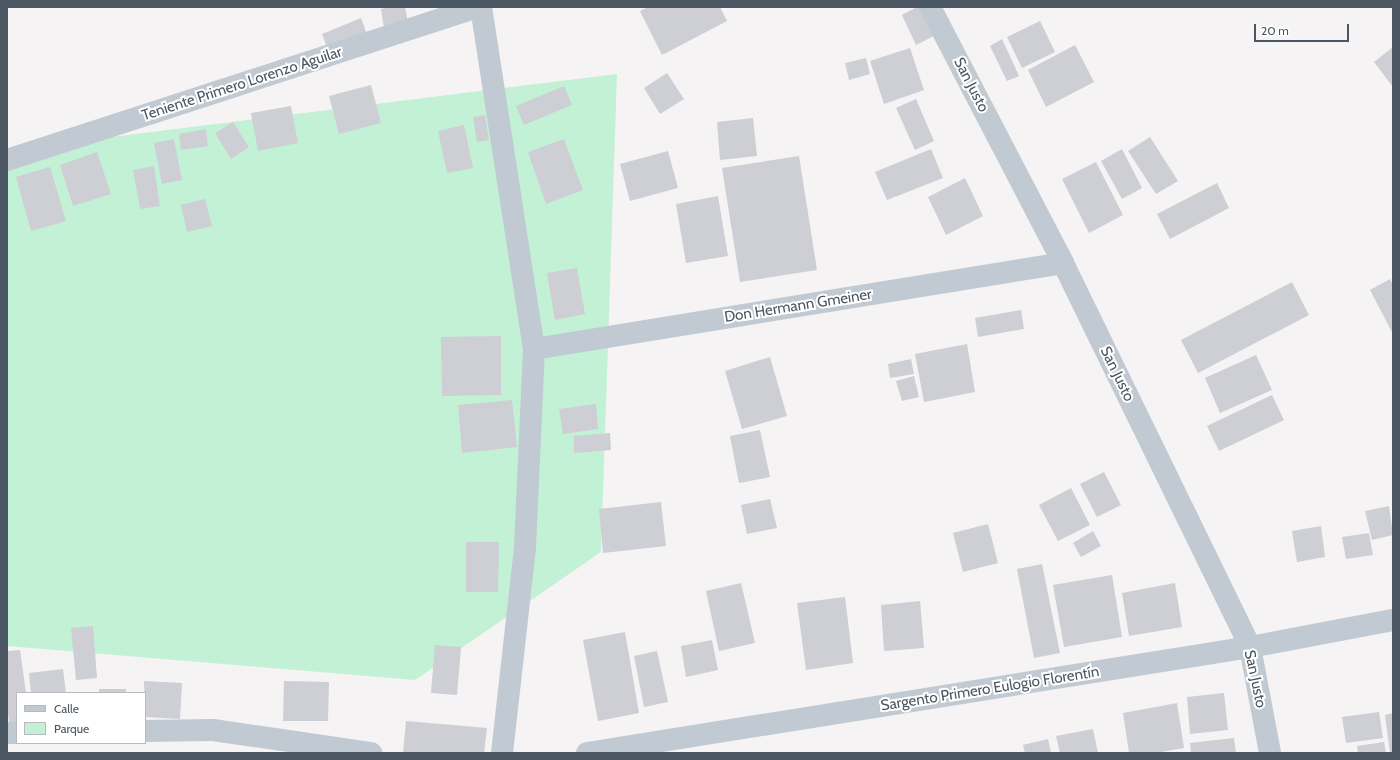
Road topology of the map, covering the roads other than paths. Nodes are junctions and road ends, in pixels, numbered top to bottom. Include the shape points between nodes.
1 (477, 7) edge
2 (481, 7) edge
3 (930, 7) edge
4 (7, 160) edge
5 (1063, 262) junction
6 (534, 349) junction
7 (1393, 620) edge
8 (1250, 647) junction
9 (146, 731) edge
10 (371, 753) edge
11 (502, 753) edge
12 (587, 753) edge
13 (1270, 753) edge

1 - 4 street, Teniente Primero Lorenzo Aguilar
2 - 6 street
3 - 5 street, San Justo
5 - 6 street, Don Hermann Gmeiner
5 - 8 street, San Justo
6 - 11 street via 525,548
7 - 8 street, Sargento Primero Eulogio Florentín
8 - 12 street, Sargento Primero Eulogio Florentín
8 - 13 street, San Justo
9 - 10 street via 213,730

